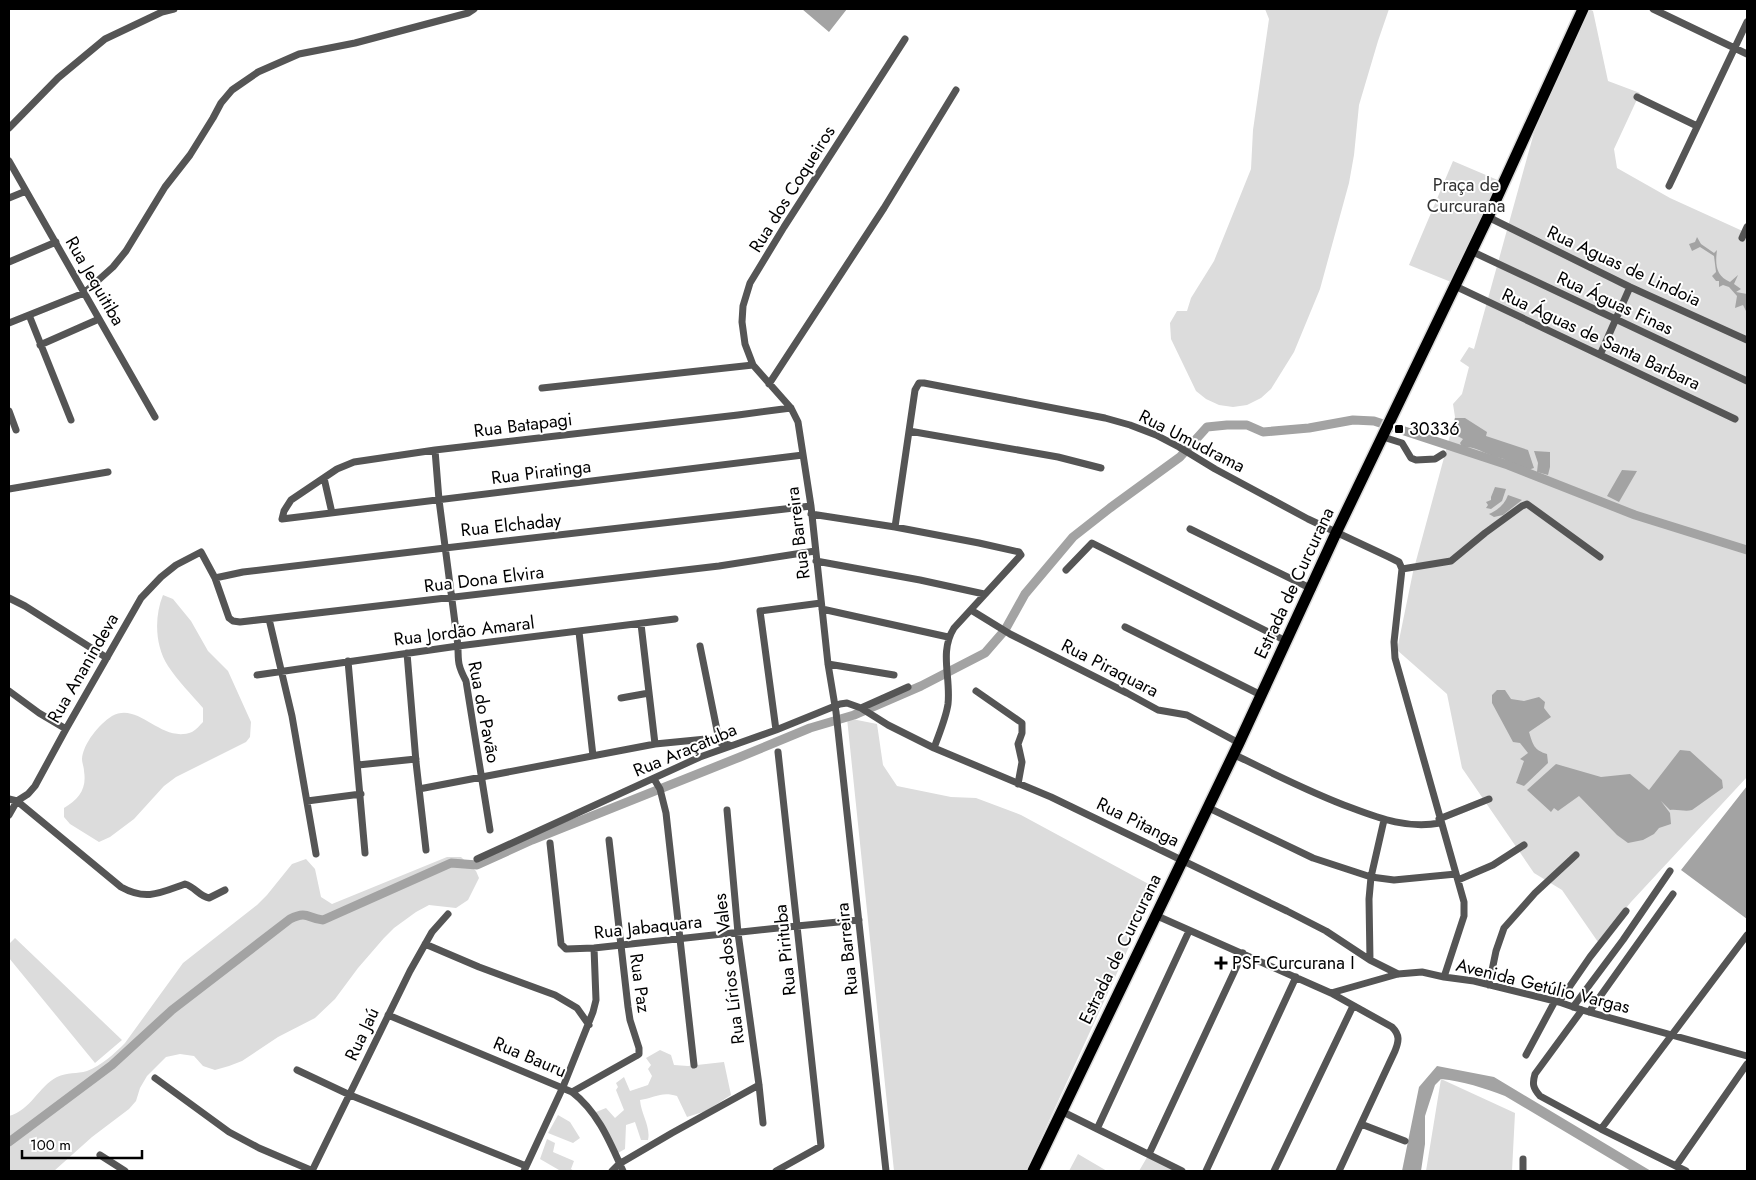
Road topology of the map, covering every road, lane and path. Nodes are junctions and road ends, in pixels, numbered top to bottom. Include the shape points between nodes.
1 (174, 9) edge
2 (474, 9) edge
3 (1583, 9) edge
4 (1652, 9) edge
5 (1747, 22) edge
6 (904, 39) dead end
7 (1734, 48) junction
8 (1747, 54) edge
9 (956, 90) dead end
10 (1637, 97) dead end
11 (1697, 126) junction
12 (9, 128) edge
13 (9, 161) edge
14 (1669, 186) dead end
15 (26, 191) junction
16 (9, 198) edge
17 (1488, 217) junction
18 (1747, 227) edge
19 (1742, 238) dead end
20 (56, 242) junction
21 (1471, 251) junction
22 (9, 262) edge
23 (1455, 286) junction
24 (1630, 287) junction
25 (84, 293) junction
26 (29, 315) junction
27 (99, 319) junction
28 (1616, 320) junction
29 (9, 323) edge
30 (1747, 340) edge
31 (40, 345) junction
32 (1600, 355) junction
33 (754, 365) junction
34 (1747, 381) edge
35 (768, 384) junction
36 (542, 388) dead end
37 (791, 408) junction
38 (9, 412) edge
39 (155, 417) dead end
40 (1735, 419) dead end
41 (71, 420) dead end
42 (16, 430) dead end
43 (909, 431) junction
44 (1384, 435) junction
45 (435, 450) junction
46 (1443, 454) dead end
47 (803, 455) junction
48 (1101, 468) dead end
49 (108, 472) dead end
50 (324, 478) junction
51 (9, 489) edge
52 (439, 500) junction
53 (811, 510) junction
54 (332, 513) junction
55 (282, 519) joint
56 (895, 527) junction
57 (1190, 528) dead end
58 (1336, 533) junction
59 (445, 548) junction
60 (815, 551) junction
61 (201, 552) joint
62 (1600, 558) dead end
63 (816, 561) junction
64 (1402, 569) junction
65 (1066, 570) dead end
66 (214, 578) junction
67 (1312, 589) junction
68 (984, 594) junction
69 (9, 598) edge
70 (452, 598) junction
71 (822, 606) junction
72 (971, 610) junction
73 (269, 619) junction
74 (675, 619) dead end
75 (641, 624) junction
76 (1125, 627) dead end
77 (579, 632) junction
78 (948, 637) junction
79 (1286, 641) junction
80 (458, 646) junction
81 (700, 646) dead end
82 (408, 653) junction
83 (107, 658) junction
84 (348, 661) junction
85 (828, 664) junction
86 (281, 671) junction
87 (257, 675) dead end
88 (894, 675) dead end
89 (908, 687) dead end
90 (9, 691) edge
91 (976, 691) dead end
92 (649, 693) junction
93 (1261, 694) junction
94 (621, 698) dead end
95 (861, 708) junction
96 (836, 709) junction
97 (66, 729) junction
98 (776, 730) junction
99 (719, 740) junction
100 (1239, 743) junction
101 (656, 744) junction
102 (732, 745) junction
103 (934, 748) junction
104 (778, 752) dead end
105 (1233, 754) junction
106 (593, 756) junction
107 (416, 759) junction
108 (358, 765) junction
109 (481, 777) junction
110 (654, 779) junction
111 (1018, 784) junction
112 (420, 789) junction
113 (361, 794) junction
114 (9, 799) edge
115 (1489, 799) dead end
116 (17, 801) junction
117 (307, 801) junction
118 (1207, 807) junction
119 (727, 810) dead end
120 (9, 814) edge
121 (1384, 820) junction
122 (1440, 821) junction
123 (490, 830) dead end
124 (609, 840) dead end
125 (550, 842) dead end
126 (1524, 845) dead end
127 (426, 850) dead end
128 (365, 853) dead end
129 (316, 854) dead end
130 (1576, 855) dead end
131 (477, 859) dead end
132 (1182, 860) junction
133 (1670, 871) dead end
134 (1371, 876) junction
135 (1457, 877) junction
136 (225, 890) dead end
137 (1673, 894) dead end
138 (1626, 911) dead end
139 (448, 914) dead end
140 (1155, 915) junction
141 (859, 920) junction
142 (798, 926) junction
143 (1189, 931) junction
144 (738, 933) junction
145 (1747, 935) edge
146 (681, 939) junction
147 (425, 944) junction
148 (620, 946) junction
149 (594, 948) junction
150 (1243, 953) junction
151 (1370, 960) junction
152 (1398, 974) junction
153 (1296, 977) junction
154 (1444, 977) junction
155 (1488, 985) junction
156 (1331, 993) junction
157 (1557, 1002) junction
158 (1353, 1006) junction
159 (1573, 1007) junction
160 (1585, 1011) junction
161 (388, 1015) junction
162 (589, 1024) junction
163 (1671, 1035) junction
164 (1526, 1055) dead end
165 (1747, 1056) edge
166 (1747, 1064) edge
167 (694, 1065) dead end
168 (297, 1070) dead end
169 (155, 1078) dead end
170 (759, 1085) junction
171 (563, 1087) junction
172 (572, 1092) junction
173 (350, 1096) junction
174 (1062, 1111) junction
175 (763, 1123) dead end
176 (1361, 1124) junction
177 (1097, 1129) junction
178 (1601, 1129) junction
179 (1405, 1141) dead end
180 (1149, 1154) junction
181 (100, 1155) dead end
182 (1523, 1159) dead end
183 (619, 1164) junction
184 (1676, 1166) junction
185 (525, 1169) edge
186 (125, 1171) edge
187 (312, 1171) edge
188 (612, 1171) edge
189 (623, 1171) edge
190 (776, 1171) edge
191 (886, 1171) edge
192 (1033, 1171) edge
193 (1182, 1171) edge
194 (1206, 1171) edge
195 (1274, 1171) edge
196 (1339, 1171) edge
197 (1523, 1171) edge
198 (1686, 1171) edge

1 - 12 street via 101,42 58,78
2 - 25 street via 355,43 299,54 258,72 232,90 165,187 126,251
3 - 17 main road, Estrada de Curcurana
4 - 7 street
5 - 7 street
6 - 33 street, Rua dos Coqueiros via 750,284 742,322 744,344
7 - 8 street
7 - 11 street
9 - 35 street via 884,208
10 - 11 street
11 - 14 street
13 - 15 street, Rua Jequitiba
15 - 16 street
15 - 20 street, Rua Jequitiba
17 - 21 main road, Estrada de Curcurana
17 - 24 street, Rua Aguas de Lindoia
18 - 19 street
20 - 22 street
20 - 25 street, Rua Jequitiba
21 - 23 main road, Estrada de Curcurana
21 - 28 street, Rua Águas Finas
23 - 32 street, Rua Águas de Santa Barbara
23 - 44 main road, Estrada de Curcurana
24 - 28 street
24 - 30 street, Rua Aguas de Lindoia
25 - 26 street
25 - 27 street, Rua Jequitiba
26 - 29 street
26 - 31 street
27 - 31 street
27 - 39 street, Rua Jequitiba
28 - 32 street
28 - 34 street, Rua Águas Finas
31 - 41 street
32 - 40 street, Rua Águas de Santa Barbara
33 - 35 street, Rua Barreira
33 - 36 street
35 - 37 street, Rua Barreira
37 - 45 street, Rua Batapagi
37 - 47 street, Rua Barreira via 798,422
38 - 42 street
43 - 48 street via 1058,457
43 - 56 street
43 - 58 street, Rua Umudrama via 919,383 1105,418 1180,447 1215,470
44 - 46 street via 1402,443 1411,458 1416,460 1435,459
44 - 58 main road, Estrada de Curcurana
45 - 50 street, Rua Batapagi via 354,462
45 - 52 street, Rua do Pavão
47 - 52 street, Rua Piratinga
47 - 53 street, Rua Barreira
49 - 51 street
50 - 54 street
50 - 55 street, Rua Batapagi via 291,500
52 - 54 street, Rua Piratinga
52 - 59 street, Rua do Pavão
53 - 56 street, Rua Elchaday
53 - 59 street, Rua Elchaday
53 - 60 street, Rua Barreira
54 - 55 street, Rua Piratinga
56 - 68 street, Rua Elchaday via 1019,552 1021,555
57 - 67 street
58 - 64 street, Rua Umudrama via 1399,562
58 - 67 main road, Estrada de Curcurana
59 - 66 street, Rua Elchaday
59 - 70 street, Rua do Pavão
60 - 63 street, Rua Barreira
60 - 70 street, Rua Dona Elvira via 719,566
61 - 66 street, Rua Dona Elvira
61 - 83 street, Rua Ananindeva via 176,565 150,587
62 - 64 street via 1526,504 1451,562
63 - 68 street
63 - 71 street, Rua Barreira
64 - 122 street via 1394,658
65 - 79 street via 1092,543
66 - 73 street, Rua Dona Elvira via 233,621
67 - 79 main road, Estrada de Curcurana
68 - 72 street
69 - 83 street
70 - 73 street, Rua Dona Elvira
70 - 80 street, Rua do Pavão
71 - 78 street
71 - 85 street, Rua Barreira
71 - 98 street via 760,611
72 - 78 street
72 - 100 street, Rua Piraquara via 1010,634 1158,710 1187,715
73 - 86 street
74 - 75 street, Rua Jordão Amaral
75 - 77 street, Rua Jordão Amaral
75 - 92 street
76 - 93 street
77 - 80 street, Rua Jordão Amaral
77 - 106 street
78 - 103 street via 948,705
79 - 93 main road, Estrada de Curcurana
80 - 82 street, Rua Jordão Amaral
80 - 109 street, Rua do Pavão via 459,669 466,681
81 - 99 street
82 - 84 street, Rua Jordão Amaral
82 - 107 street
83 - 97 street, Rua Ananindeva
84 - 86 street, Rua Jordão Amaral
84 - 108 street
85 - 88 street
85 - 96 street, Rua Barreira
86 - 87 street, Rua Jordão Amaral
86 - 117 street
89 - 95 street, Rua Araçatuba
90 - 97 street
91 - 111 street via 1022,723 1018,744 1022,762
92 - 94 street
92 - 101 street
93 - 100 main road, Estrada de Curcurana
95 - 96 street, Rua Araçatuba via 847,703
95 - 103 street, Rua Pitanga
96 - 98 street, Rua Araçatuba
96 - 141 street, Rua Barreira
97 - 116 street, Rua Ananindeva via 35,786
98 - 102 street, Rua Araçatuba
99 - 101 street
99 - 102 street
100 - 105 main road, Estrada de Curcurana
101 - 106 street
102 - 110 street, Rua Araçatuba via 691,760
103 - 111 street, Rua Pitanga
104 - 142 street, Rua Pirituba
105 - 118 main road, Estrada de Curcurana
105 - 121 street via 1320,796
106 - 109 street
107 - 108 street
107 - 112 street
108 - 113 street
109 - 112 street
109 - 123 street, Rua do Pavão
110 - 131 street, Rua Araçatuba
110 - 146 street via 666,813
111 - 132 street, Rua Pitanga
112 - 127 street
113 - 117 street
113 - 128 street
114 - 116 street
115 - 122 street
116 - 120 street, Rua Ananindeva
116 - 136 street via 130,892 154,895 185,884 209,898
117 - 129 street
118 - 132 main road, Estrada de Curcurana
118 - 134 street via 1313,858
119 - 144 street, Rua Lírios dos Vales
121 - 122 street via 1410,825 1429,825
121 - 134 street
122 - 135 street
124 - 148 street, Rua Paz
125 - 149 street, Rua Jabaquara via 561,944 566,949
126 - 135 street via 1493,865
130 - 155 street via 1535,893 1504,928
132 - 140 main road, Estrada de Curcurana
132 - 151 street, Rua Pitanga via 1326,931
133 - 159 street
134 - 135 street via 1394,880
134 - 151 street
135 - 154 street via 1465,909
137 - 160 street
138 - 157 street
139 - 147 street, Rua Jaú
140 - 143 street
140 - 174 main road, Estrada de Curcurana
141 - 142 street, Rua Jabaquara
141 - 191 street, Rua Barreira
142 - 144 street, Rua Jabaquara
142 - 190 street, Rua Pirituba via 821,1146
143 - 150 street
143 - 177 street
144 - 146 street, Rua Jabaquara
144 - 170 street, Rua Lírios dos Vales
145 - 163 street
146 - 148 street, Rua Jabaquara
146 - 167 street
147 - 161 street, Rua Jaú
147 - 162 street via 555,995 577,1008
148 - 149 street, Rua Jabaquara
148 - 172 street, Rua Paz via 638,1054
149 - 162 street via 596,1000
150 - 153 street
150 - 180 street
151 - 152 street, Rua Pitanga
152 - 154 street, Avenida Getúlio Vargas via 1422,972
152 - 156 street, Avenida Getúlio Vargas
153 - 156 street
153 - 194 street
154 - 155 street, Avenida Getúlio Vargas
155 - 157 street, Avenida Getúlio Vargas
156 - 158 street
157 - 159 street, Avenida Getúlio Vargas
157 - 164 street
158 - 176 street via 1392,1027 1398,1034 1398,1042
158 - 195 street
159 - 160 street, Avenida Getúlio Vargas
160 - 163 street, Avenida Getúlio Vargas
160 - 178 street via 1535,1074 1532,1083 1540,1096
161 - 171 street, Rua Bauru
161 - 173 street, Rua Jaú
162 - 171 street
163 - 165 street, Avenida Getúlio Vargas
163 - 178 street
166 - 184 street
168 - 173 street
169 - 187 street via 229,1132
170 - 175 street, Rua Lírios dos Vales
170 - 183 street
171 - 172 street, Rua Bauru
171 - 185 street
172 - 183 street, Rua Bauru via 593,1112
173 - 185 street
173 - 187 street, Rua Jaú
174 - 177 street
174 - 192 main road, Estrada de Curcurana
176 - 179 street
176 - 196 street
177 - 180 street
178 - 184 street
180 - 193 street
181 - 186 street
182 - 197 street
183 - 188 street
183 - 189 street, Rua Bauru
184 - 198 street

